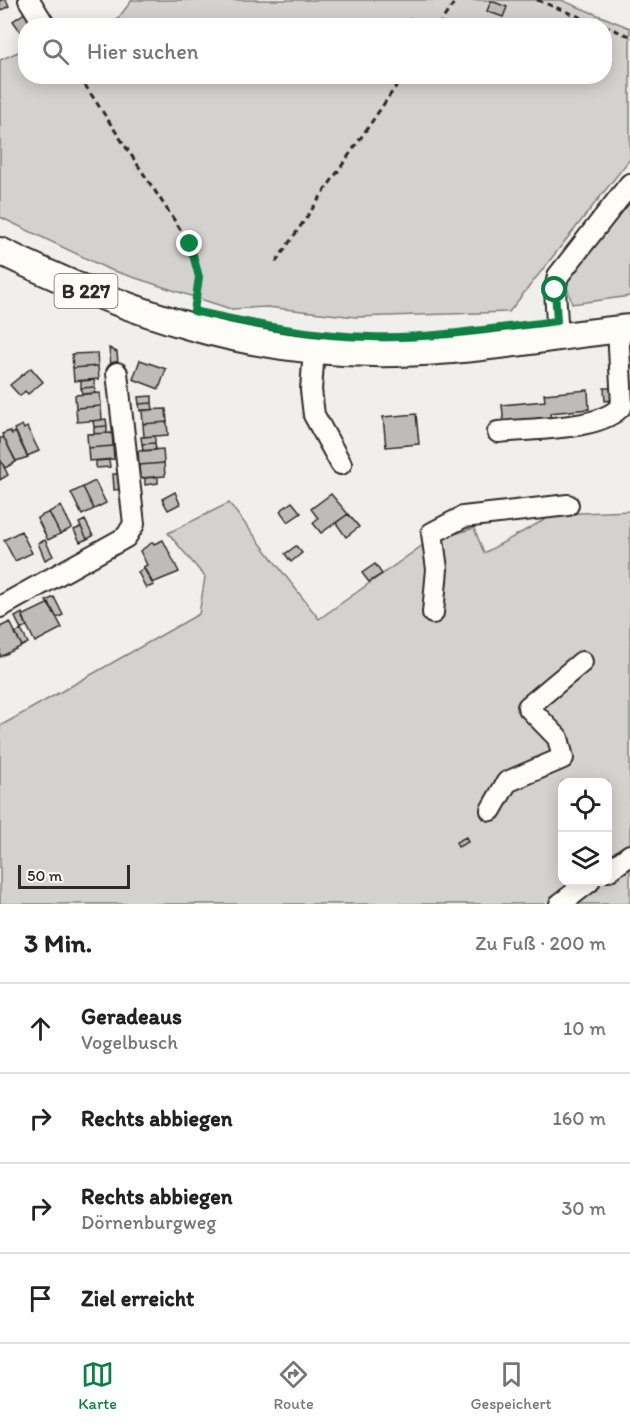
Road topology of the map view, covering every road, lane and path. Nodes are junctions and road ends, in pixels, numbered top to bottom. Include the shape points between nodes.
1 (29, 0) edge
2 (456, 0) edge
3 (537, 0) edge
4 (40, 18) edge
5 (444, 18) edge
6 (583, 18) edge
7 (612, 29) edge
8 (630, 36) edge
9 (84, 84) edge
10 (398, 84) edge
11 (630, 184) edge
12 (0, 251) edge
13 (276, 262) dead end
14 (176, 324) junction
15 (624, 328) edge
16 (558, 338) junction
17 (314, 350) junction
18 (117, 372) dead end
19 (498, 432) dead end
20 (340, 464) dead end
21 (568, 505) dead end
22 (0, 607) edge
23 (433, 613) dead end
24 (582, 662) dead end
25 (491, 810) dead end
26 (630, 855) edge
27 (612, 868) edge
28 (584, 886) edge
29 (560, 904) edge

1 - 4 street
2 - 5 path
3 - 6 path
7 - 8 path
9 - 14 path via 190,244 199,277 194,311
10 - 13 path
11 - 16 street via 558,276
12 - 14 main road, B 227 via 110,301
14 - 17 main road, B 227 via 238,339
15 - 16 main road, B 227
15 - 19 street via 622,405 616,413 592,423
16 - 17 main road, B 227 via 395,353
17 - 20 street via 314,415
18 - 22 street via 134,524 126,537
21 - 23 street via 463,517 432,533 437,569
24 - 25 street via 528,707 558,738 563,758 507,782
26 - 27 street
28 - 29 street

